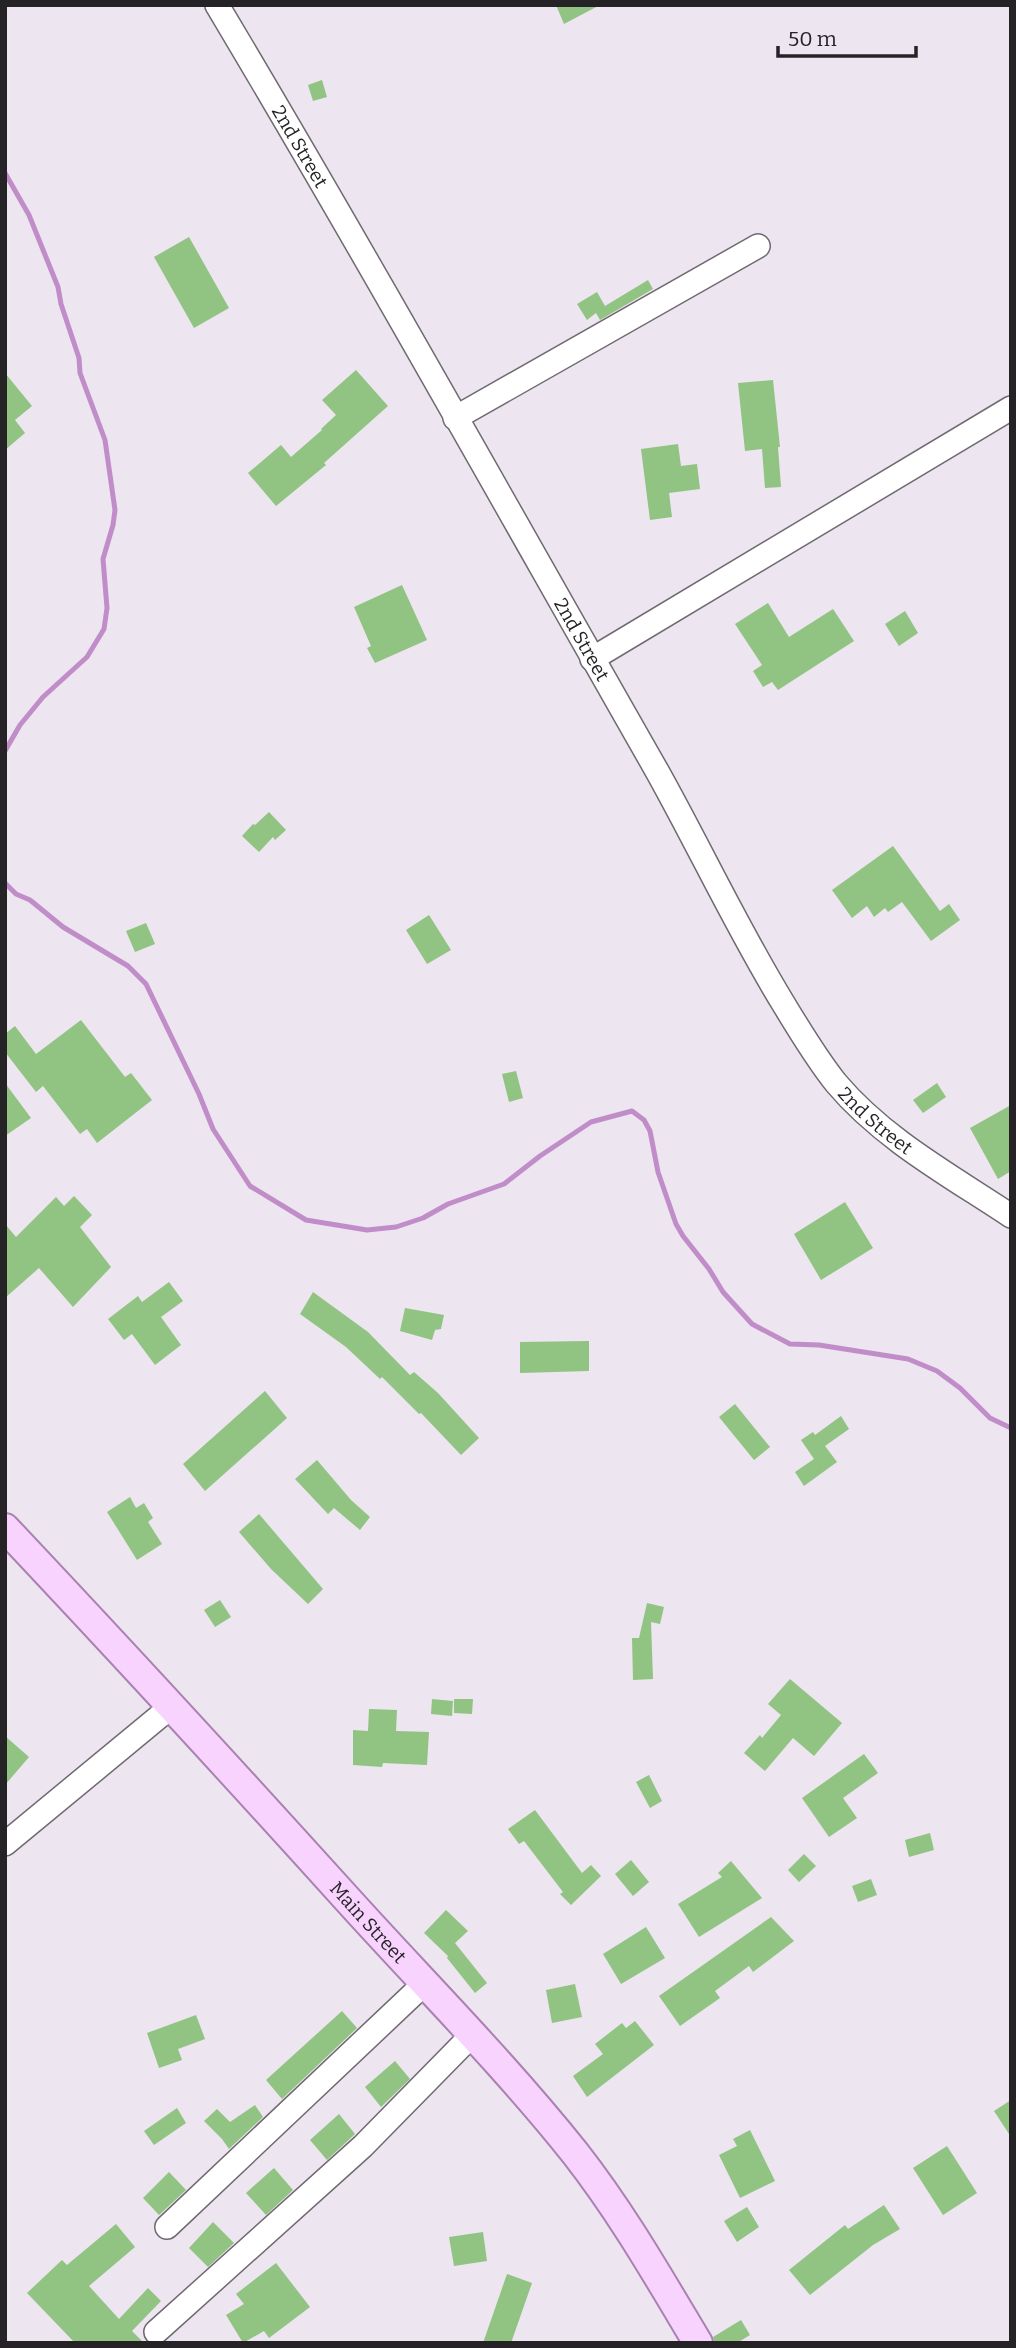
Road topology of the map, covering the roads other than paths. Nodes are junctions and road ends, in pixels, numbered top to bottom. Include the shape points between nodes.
1 (217, 5) edge
2 (758, 246) dead end
3 (1011, 408) edge
4 (455, 418) junction
5 (592, 659) junction
6 (1011, 1216) edge
7 (5, 1528) edge
8 (172, 1706) junction
9 (5, 1844) edge
10 (425, 1983) junction
11 (473, 2034) junction
12 (167, 2227) dead end
13 (156, 2332) dead end
14 (698, 2343) edge

1 - 4 street, 2nd Street
2 - 4 street
3 - 5 street
4 - 5 street, 2nd Street
5 - 6 street, 2nd Street via 761,966 838,1086 913,1151
7 - 8 main road, Main Street
8 - 9 street
8 - 10 main road, Main Street
10 - 11 main road, Main Street
10 - 12 street
11 - 13 street via 363,2146
11 - 14 main road, Main Street via 576,2154 624,2221

